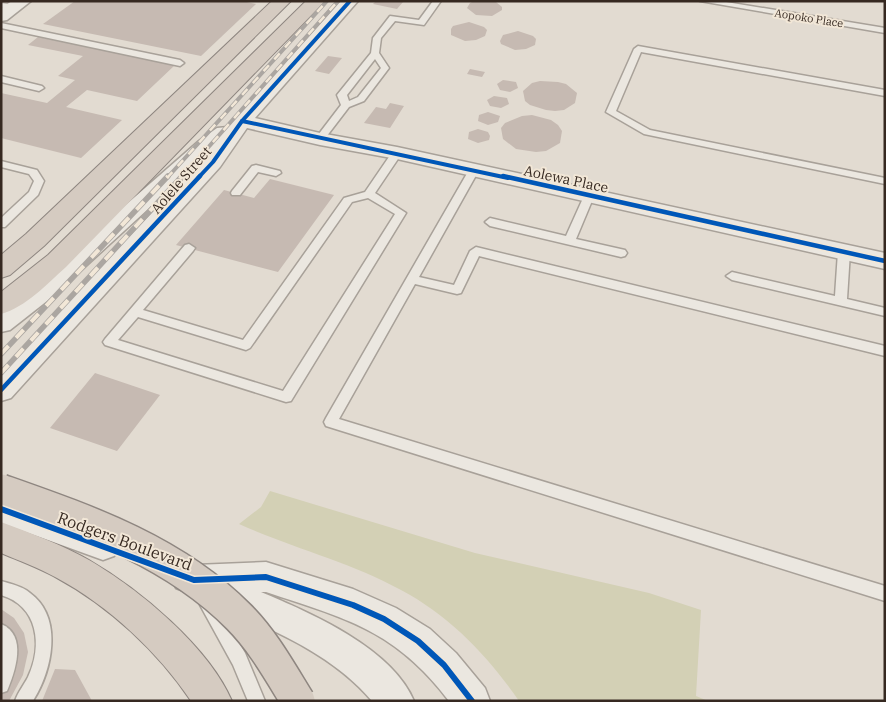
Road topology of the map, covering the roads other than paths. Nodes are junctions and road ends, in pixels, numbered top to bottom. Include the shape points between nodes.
1 (282, 1) edge
2 (316, 1) edge
3 (350, 1) edge
4 (437, 1) edge
5 (704, 1) edge
6 (1, 25) edge
7 (885, 31) edge
8 (375, 53) junction
9 (180, 63) dead end
10 (1, 79) edge
11 (39, 88) dead end
12 (885, 93) edge
13 (346, 106) junction
14 (242, 121) junction
15 (320, 139) junction
16 (397, 153) junction
17 (1, 164) edge
18 (474, 170) junction
19 (276, 173) dead end
20 (885, 181) edge
21 (236, 193) dead end
22 (369, 194) junction
23 (589, 196) junction
24 (490, 222) dead end
25 (1, 224) edge
26 (570, 241) junction
27 (189, 248) dead end
28 (844, 252) junction
29 (621, 253) dead end
30 (885, 261) edge
31 (1, 269) edge
32 (732, 276) dead end
33 (412, 279) junction
34 (841, 302) junction
35 (1, 305) edge
36 (135, 312) junction
37 (885, 312) edge
38 (1, 323) edge
39 (885, 351) edge
40 (5, 390) edge
41 (1, 483) edge
42 (1, 491) edge
43 (1, 509) edge
44 (31, 520) junction
45 (1, 537) edge
46 (194, 580) junction
47 (1, 588) edge
48 (885, 594) edge
49 (1, 632) edge
50 (1, 685) edge
51 (23, 701) edge
52 (214, 701) edge
53 (257, 701) edge
54 (298, 701) edge
55 (396, 701) edge
56 (472, 701) edge

1 - 31 highway
2 - 35 highway via 57,261
3 - 14 street, Aolele Street
4 - 8 lane via 421,23 393,18 378,38
5 - 7 lane, Aopoko Place
6 - 9 lane
8 - 13 lane via 342,95
8 - 13 lane via 385,68 361,99
10 - 11 lane
12 - 20 lane via 638,49 611,112 647,132
13 - 15 lane
14 - 15 street, Aolewa Place
14 - 38 street, Aolele Street via 206,144 43,291
14 - 40 street, Aolele Street via 213,162
15 - 16 street, Aolewa Place
16 - 18 street, Aolewa Place
16 - 22 lane
17 - 25 lane via 33,172 39,181 34,193
18 - 23 street, Aolewa Place
18 - 33 lane
19 - 21 lane via 256,168
22 - 36 lane via 348,200 246,345
22 - 36 lane via 401,213 286,397 109,342
23 - 26 lane
23 - 28 street, Aolewa Place
24 - 26 lane
26 - 29 lane
27 - 36 lane
28 - 30 street, Aolewa Place
28 - 34 lane
32 - 34 lane
33 - 39 lane via 456,290 476,251
33 - 48 lane via 331,422
34 - 37 lane
41 - 44 street
42 - 54 highway, bridge via 109,530 179,568 210,590 236,615 265,648
43 - 44 street, Rodgers Boulevard
44 - 46 street, Rodgers Boulevard
45 - 52 highway via 77,572 119,600 166,641
46 - 53 lane via 239,660
46 - 55 street via 310,631 355,658
46 - 56 street, Rodgers Boulevard via 266,577 354,605 418,641 444,665
47 - 51 lane via 15,591 35,607 44,627 43,651 36,680
49 - 50 lane via 10,653 7,673

